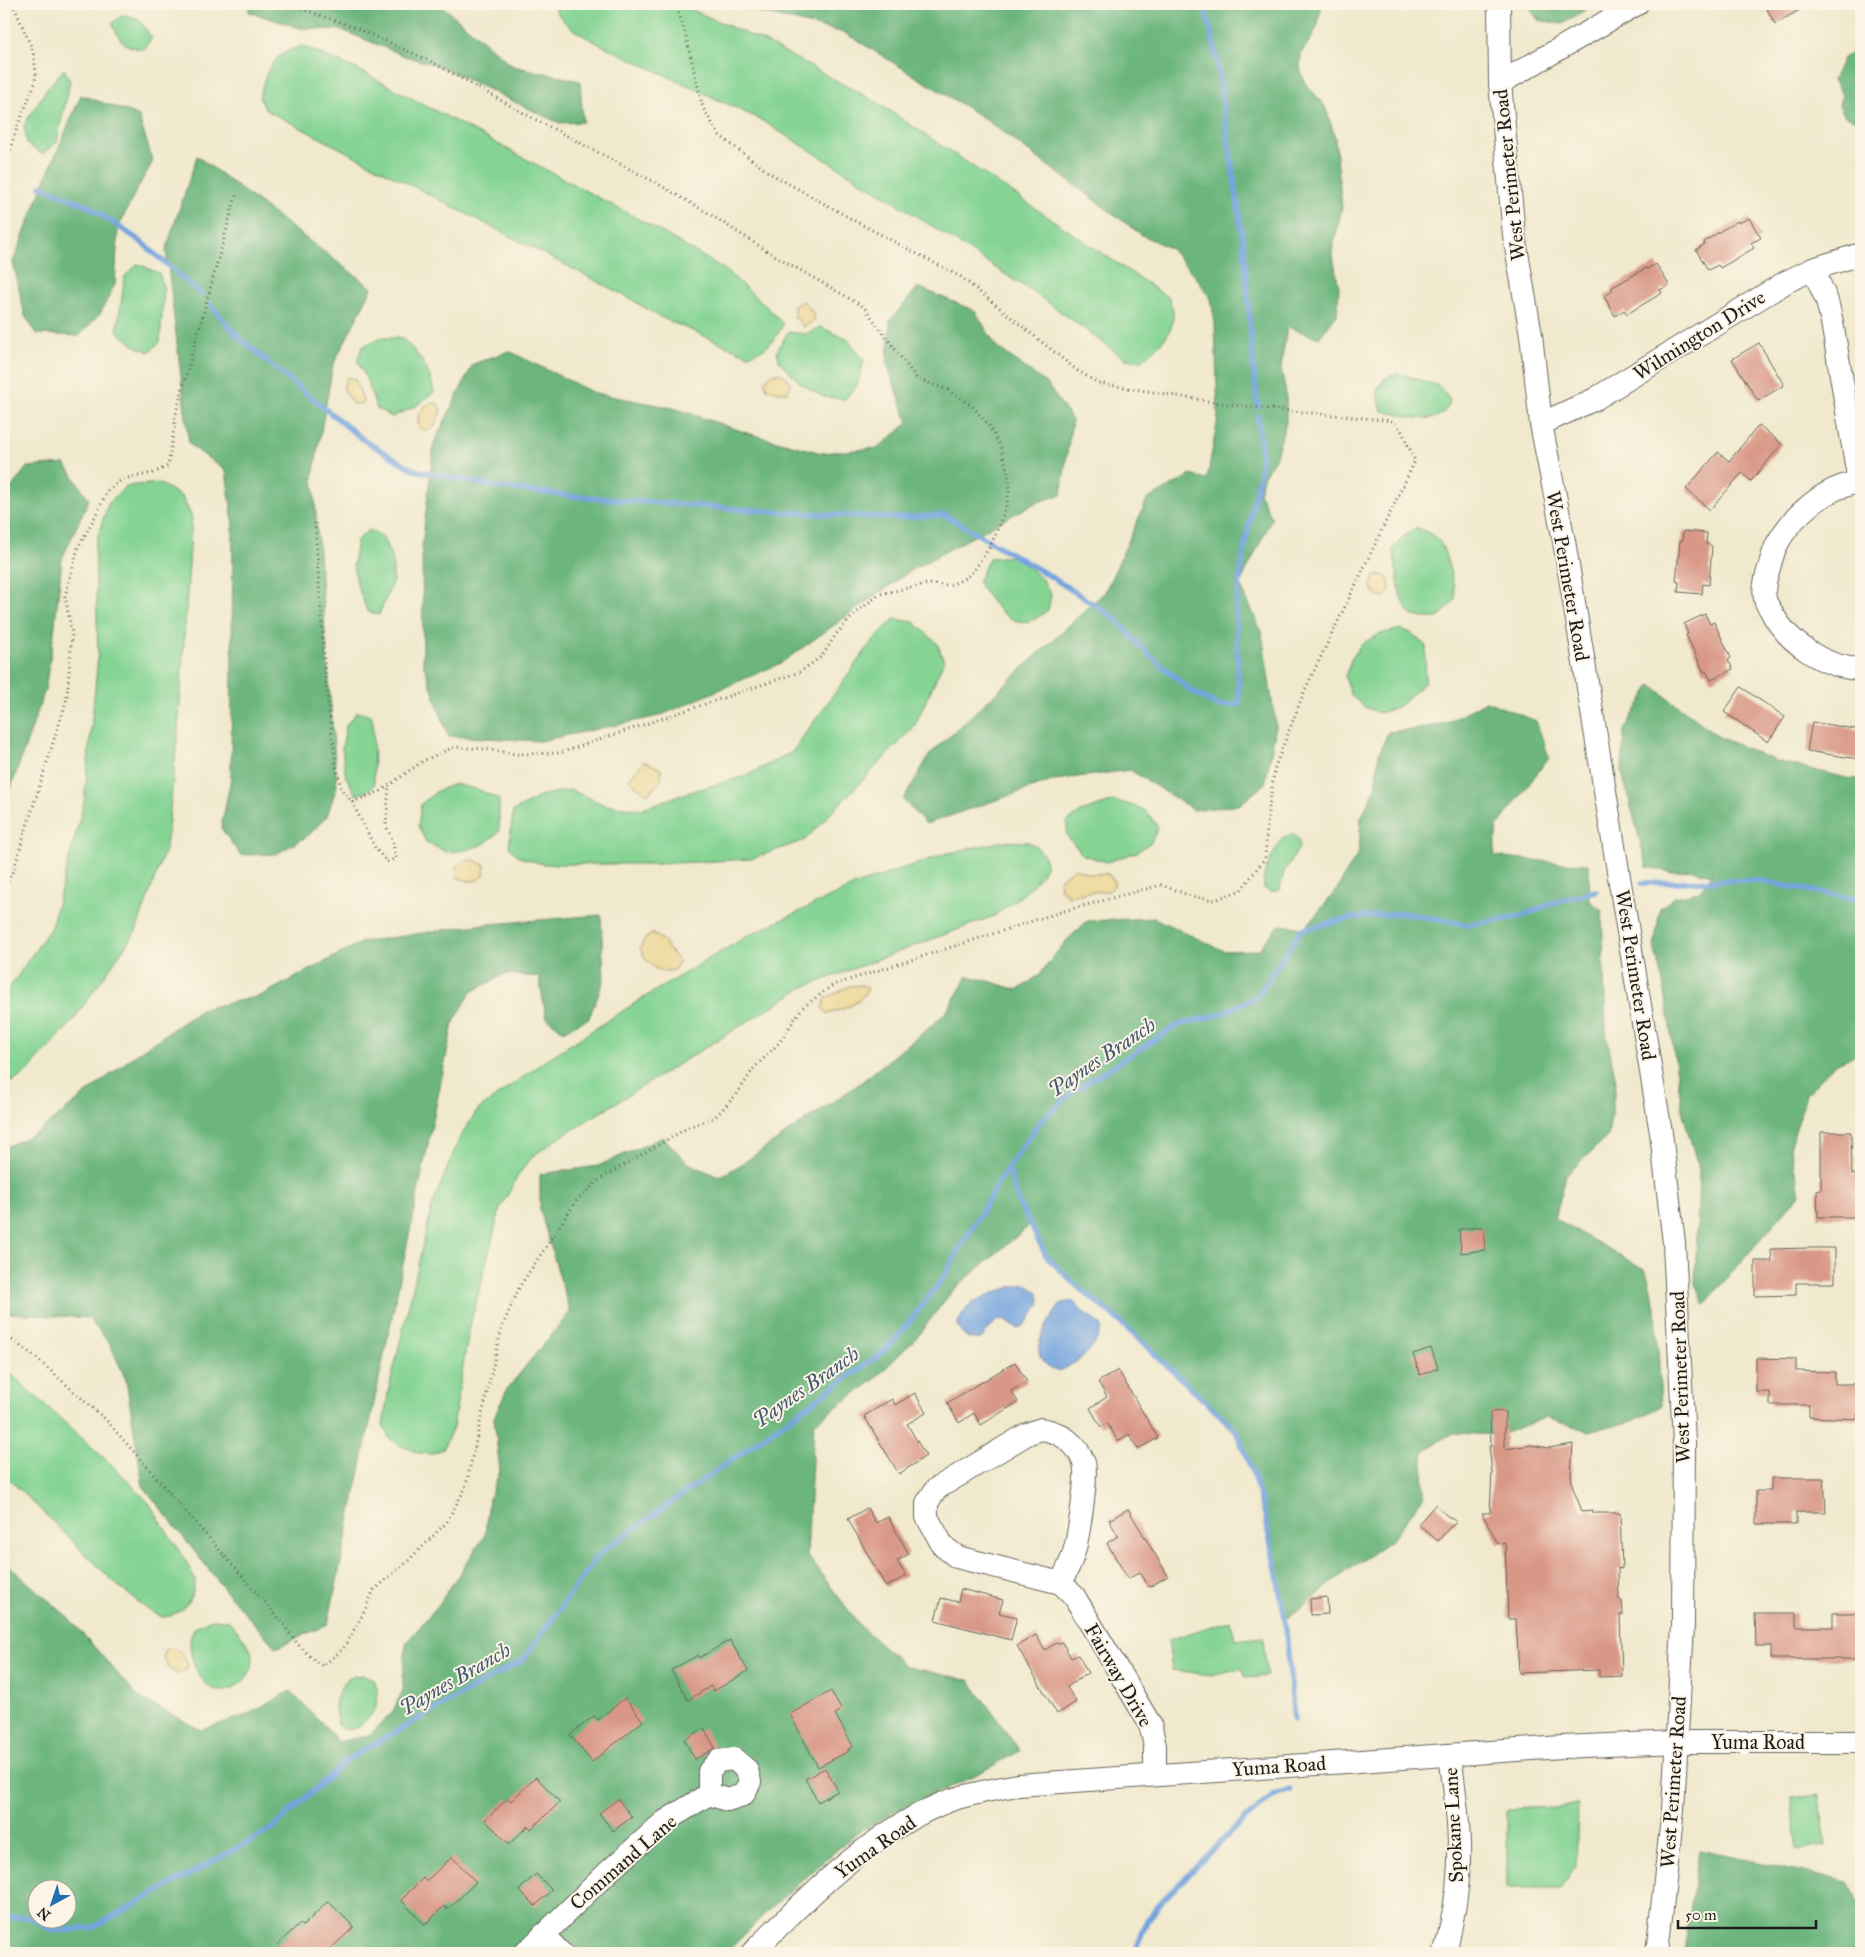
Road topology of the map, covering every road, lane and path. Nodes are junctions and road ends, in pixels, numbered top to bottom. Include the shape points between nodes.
1 (13, 4) edge
2 (287, 4) edge
3 (675, 4) edge
4 (1499, 4) edge
5 (1637, 4) edge
6 (1500, 83) junction
7 (4, 169) edge
8 (236, 195) dead end
9 (1861, 254) edge
10 (1813, 269) junction
11 (1541, 424) junction
12 (1860, 482) edge
13 (315, 523) dead end
14 (1861, 669) edge
15 (389, 785) junction
16 (352, 802) junction
17 (4, 891) edge
18 (4, 1334) edge
19 (1061, 1583) junction
20 (1678, 1742) junction
21 (1861, 1742) edge
22 (1450, 1755) junction
23 (1155, 1775) junction
24 (709, 1794) dead end
25 (543, 1935) junction
26 (525, 1953) edge
27 (560, 1953) edge
28 (752, 1953) edge
29 (1445, 1953) edge
30 (1657, 1953) edge

1 - 7 path via 33,51 36,72
2 - 15 path via 354,27 430,61 658,184 864,307 917,378 948,390 972,406 988,424 1001,448 1010,488 996,533 971,574 949,585 926,584 880,594 858,611 822,656 800,672 560,753 515,754 454,747 423,761
3 - 18 path via 703,108 719,135 768,172 961,277 1084,375 1098,383 1232,405 1393,421 1401,429 1415,461 1304,692 1275,767 1265,858 1241,890 1215,900 1194,897 1161,885 1064,911 833,985 802,1008 779,1043 754,1068 737,1094 715,1117 689,1127 600,1179 577,1200 520,1286 502,1327 465,1489 446,1523 408,1562 374,1590 343,1650 322,1666 310,1658 106,1420 34,1356
4 - 6 street, West Perimeter Road
5 - 6 street
6 - 11 street, West Perimeter Road via 1514,235 1531,335
8 - 17 path via 177,410 168,466 123,479 107,491 78,548 65,596 72,633 67,698
9 - 10 street, Wilmington Drive
10 - 11 street, Wilmington Drive via 1764,294 1596,399
10 - 12 street via 1827,300 1832,322
11 - 20 street, West Perimeter Road via 1564,541 1632,949 1662,1133 1669,1200 1684,1442 1684,1583
12 - 14 street via 1836,488 1796,517 1776,546 1766,577 1764,598 1774,618 1794,640 1824,660
13 - 16 path via 333,746 340,789
15 - 16 path
15 - 16 path via 386,826 396,858 387,862 375,848
19 - 19 street via 957,1558 943,1546 927,1517 927,1503 936,1489 1027,1434 1041,1429 1070,1440 1084,1462 1085,1488 1072,1557
19 - 23 street, Fairway Drive via 1074,1596 1150,1724
20 - 21 street, Yuma Road
20 - 22 street, Yuma Road
20 - 30 street, West Perimeter Road
22 - 23 street, Yuma Road
22 - 29 street, Spokane Lane via 1458,1860 1455,1901
23 - 28 street, Yuma Road via 1018,1786 950,1801 898,1827 860,1854
24 - 25 street, Command Lane via 664,1822
25 - 26 street, Command Lane
25 - 27 street

